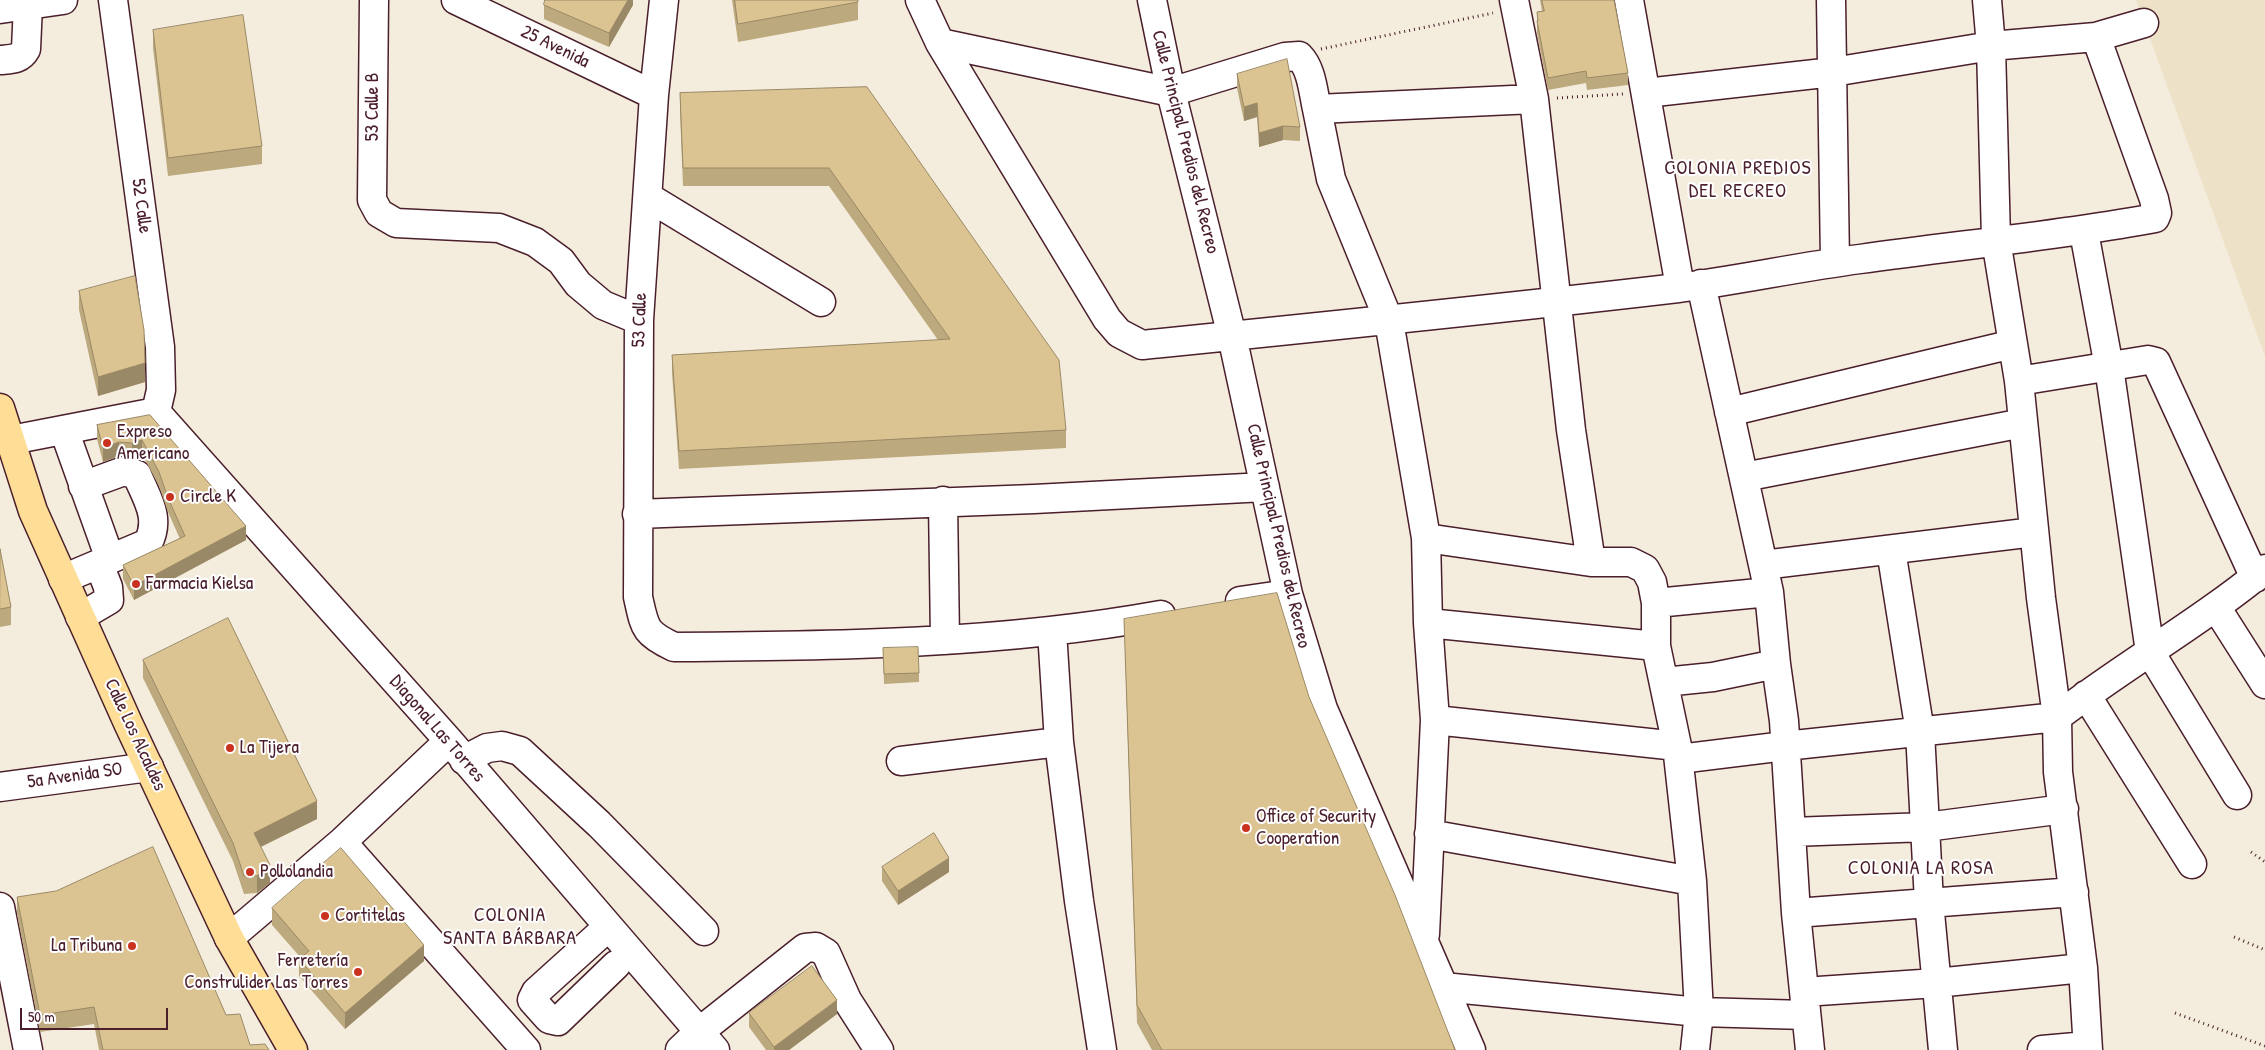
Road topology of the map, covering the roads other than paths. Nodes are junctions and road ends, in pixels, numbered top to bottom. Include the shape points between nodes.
1 (63, 0) edge
2 (113, 0) edge
3 (374, 0) edge
4 (456, 0) edge
5 (664, 0) edge
6 (920, 0) edge
7 (1152, 0) edge
8 (1630, 0) edge
9 (1830, 0) edge
10 (1987, 0) edge
11 (1515, 4) edge
12 (28, 5) junction
13 (0, 9) edge
14 (2144, 23) dead end
15 (2096, 37) junction
16 (940, 43) junction
17 (1991, 46) junction
18 (0, 60) edge
19 (1832, 72) junction
20 (1171, 92) junction
21 (1646, 93) junction
22 (654, 95) junction
23 (1534, 99) junction
24 (1317, 109) junction
25 (648, 197) junction
26 (2084, 232) junction
27 (1996, 240) junction
28 (1835, 262) junction
29 (1691, 286) junction
30 (1555, 300) junction
31 (821, 302) dead end
32 (640, 320) junction
33 (1389, 321) junction
34 (1232, 336) junction
35 (2014, 344) junction
36 (2108, 367) junction
37 (2019, 381) junction
38 (0, 408) edge
39 (156, 412) junction
40 (1729, 412) junction
41 (2023, 423) junction
42 (64, 430) junction
43 (11, 440) junction
44 (1744, 478) junction
45 (83, 486) junction
46 (1265, 487) junction
47 (943, 501) junction
48 (637, 514) junction
49 (2034, 532) junction
50 (1426, 538) junction
51 (1891, 550) junction
52 (104, 562) junction
53 (1592, 562) junction
54 (1763, 565) junction
55 (2260, 573) edge
56 (63, 578) junction
57 (1768, 592) junction
58 (1288, 594) junction
59 (1656, 603) junction
60 (1218, 605) edge
61 (2216, 606) junction
62 (1190, 610) edge
63 (80, 617) junction
64 (1428, 623) junction
65 (1052, 631) junction
66 (945, 640) junction
67 (1656, 646) junction
68 (2150, 652) junction
69 (1776, 664) junction
70 (1664, 682) junction
71 (2265, 684) edge
72 (2086, 695) junction
73 (2057, 717) junction
74 (1435, 720) junction
75 (1920, 732) junction
76 (1059, 742) junction
77 (1785, 746) junction
78 (456, 751) junction
79 (1678, 752) junction
80 (901, 760) dead end
81 (149, 766) junction
82 (0, 787) edge
83 (2237, 795) dead end
84 (2064, 809) junction
85 (1926, 827) junction
86 (1792, 832) junction
87 (1429, 834) junction
88 (342, 842) junction
89 (2192, 864) dead end
90 (1692, 881) junction
91 (2074, 892) junction
92 (1929, 902) junction
93 (0, 907) edge
94 (1796, 913) junction
95 (608, 927) junction
96 (704, 930) dead end
97 (230, 938) junction
98 (1424, 943) junction
99 (616, 965) dead end
100 (2083, 968) junction
101 (1936, 983) junction
102 (1443, 987) junction
103 (1805, 1004) junction
104 (1699, 1012) junction
105 (698, 1044) edge
106 (2087, 1048) edge
107 (28, 1050) edge
108 (293, 1050) edge
109 (526, 1050) edge
110 (879, 1050) edge
111 (1102, 1050) edge
112 (1470, 1050) edge
113 (1695, 1050) edge
114 (1810, 1050) edge
115 (1943, 1050) edge
116 (2042, 1050) edge

1 - 12 street
2 - 39 street, 52 Calle via 160,347 161,390
3 - 32 street, 53 Calle B via 372,200 379,213 396,223 499,228 535,242 561,261 578,284 603,305
4 - 22 street, 25 Avenida
5 - 22 street, 53 Calle
6 - 16 street
7 - 20 street, Calle Principal Predios del Recreo
8 - 21 street
9 - 19 street
10 - 17 street
11 - 23 street
12 - 13 street
12 - 18 street via 23,55
14 - 15 street
15 - 17 street
15 - 26 street via 2157,213 2155,218
16 - 20 street
16 - 34 street via 1119,334 1142,345
17 - 19 street
17 - 27 street
19 - 21 street
19 - 28 street
20 - 24 street via 1285,57 1299,56 1309,72
20 - 34 street, Calle Principal Predios del Recreo
21 - 29 street
22 - 25 street, 53 Calle
23 - 24 street
23 - 30 street
24 - 33 street via 1331,179
25 - 31 street
25 - 32 street, 53 Calle
26 - 27 street
26 - 36 street
27 - 28 street
27 - 35 street
28 - 29 street
29 - 30 street
29 - 40 street
30 - 33 street
30 - 53 street
32 - 48 street, 53 Calle
33 - 34 street
33 - 50 street
34 - 46 street, Calle Principal Predios del Recreo
35 - 37 street
35 - 40 street
36 - 37 street
36 - 55 street via 2148,360 2156,362
36 - 68 street
37 - 41 street
38 - 43 main road, Calle Los Alcaldes
39 - 42 street
39 - 78 street, Diagonal Las Torres
40 - 44 street
41 - 44 street
41 - 49 street
42 - 43 street
42 - 45 street
43 - 56 main road, Calle Los Alcaldes via 33,511
44 - 54 street
45 - 52 street
45 - 52 street via 124,471 137,475 155,519 148,543
46 - 47 street
46 - 58 street, Calle Principal Predios del Recreo
47 - 48 street
47 - 66 street
48 - 66 street, 53 Calle via 638,597 643,621 653,637 674,647
49 - 51 street
49 - 73 street
50 - 53 street
50 - 64 street
51 - 54 street
51 - 75 street
52 - 56 street
52 - 63 street via 109,600
53 - 59 street via 1631,562 1645,570 1652,582
54 - 57 street
55 - 61 street
56 - 63 main road, Calle Los Alcaldes
57 - 59 street
57 - 69 street
58 - 60 street
58 - 98 street, Calle Principal Predios del Recreo via 1323,709
59 - 67 street
61 - 68 street
61 - 71 street
62 - 65 street
63 - 81 main road, Calle Los Alcaldes
64 - 67 street
64 - 74 street
65 - 66 street
65 - 76 street
67 - 70 street
68 - 72 street
68 - 83 street
69 - 70 street via 1713,677
69 - 77 street
70 - 79 street
72 - 73 street
72 - 89 street
73 - 75 street
73 - 84 street via 2058,772
74 - 79 street
74 - 87 street
75 - 77 street
75 - 85 street
76 - 80 street
76 - 111 street
77 - 79 street
77 - 86 street
78 - 88 street
78 - 95 street, Diagonal Las Torres
78 - 96 street via 502,746 520,751 599,824
79 - 90 street
81 - 82 street, 5a Avenida SO
81 - 97 main road, Calle Los Alcaldes
84 - 85 street
84 - 91 street
85 - 86 street
85 - 92 street
86 - 94 street
87 - 90 street
87 - 98 street
88 - 97 street
88 - 109 street
90 - 104 street
91 - 92 street
91 - 100 street
92 - 94 street
92 - 101 street
93 - 107 street
94 - 103 street
95 - 99 street via 536,992 532,1000 549,1019 558,1021
95 - 105 street, Diagonal Las Torres
97 - 108 main road, Calle Los Alcaldes
98 - 102 street, Calle Principal Predios del Recreo
100 - 101 street
100 - 106 street
101 - 103 street
101 - 115 street
102 - 104 street
102 - 112 street, Calle Principal Predios del Recreo
103 - 104 street
103 - 114 street
104 - 113 street
105 - 110 street via 805,948 816,947 826,953 847,1000
106 - 116 street

